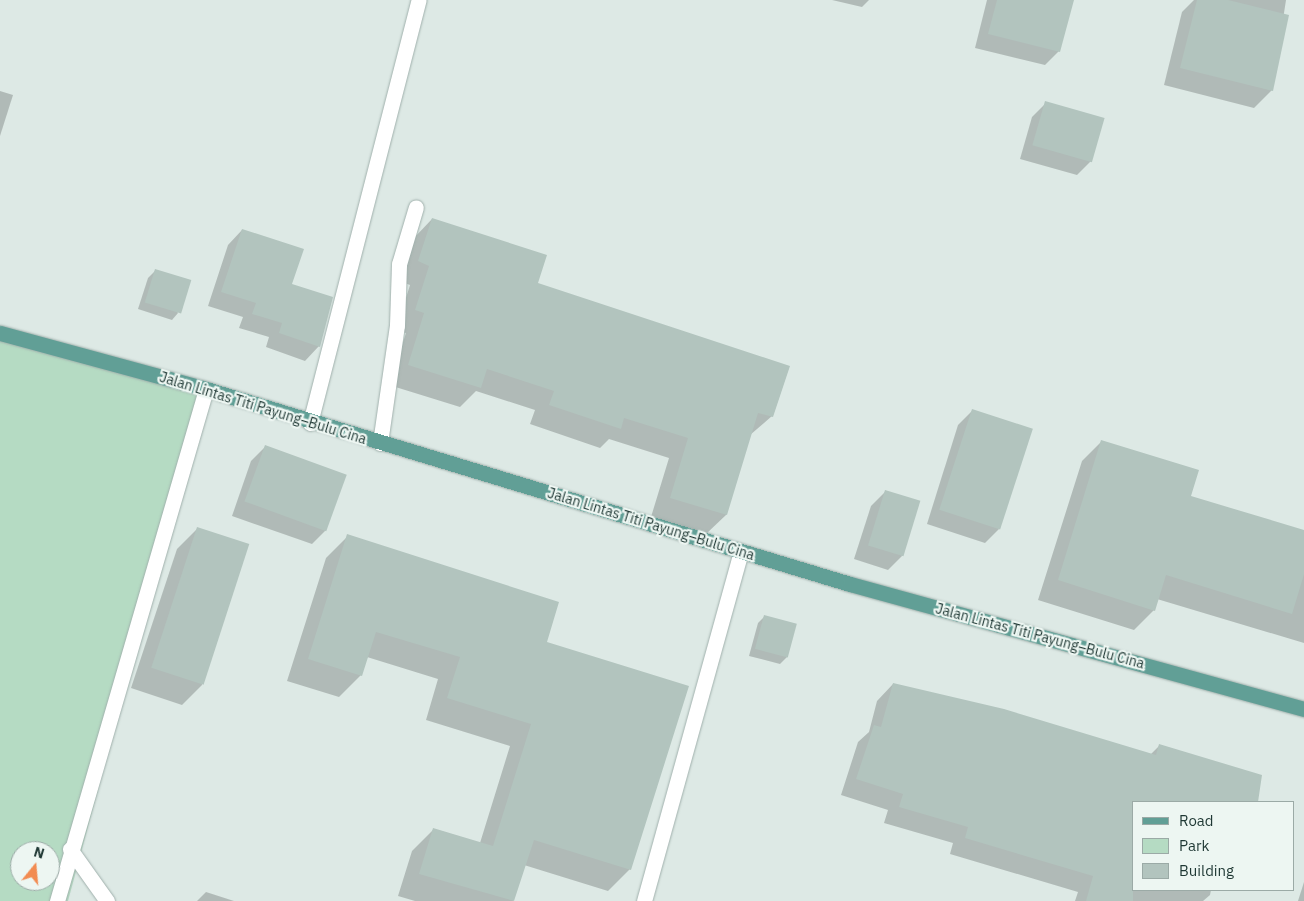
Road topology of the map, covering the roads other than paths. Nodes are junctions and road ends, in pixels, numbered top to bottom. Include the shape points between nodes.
1 (419, 0) edge
2 (416, 207) dead end
3 (0, 333) edge
4 (206, 388) junction
5 (310, 423) junction
6 (380, 443) junction
7 (741, 551) junction
8 (1304, 709) edge
9 (70, 849) junction
10 (57, 901) edge
11 (107, 901) edge
12 (644, 901) edge

1 - 5 street
2 - 6 street via 399,264 397,325
3 - 4 main road, Jalan Lintas Titi Payung–Bulu Cina
4 - 5 main road, Jalan Lintas Titi Payung–Bulu Cina
4 - 9 street
5 - 6 main road, Jalan Lintas Titi Payung–Bulu Cina
6 - 7 main road, Jalan Lintas Titi Payung–Bulu Cina
7 - 8 main road, Jalan Lintas Titi Payung–Bulu Cina
7 - 12 street
9 - 10 street
9 - 11 street

